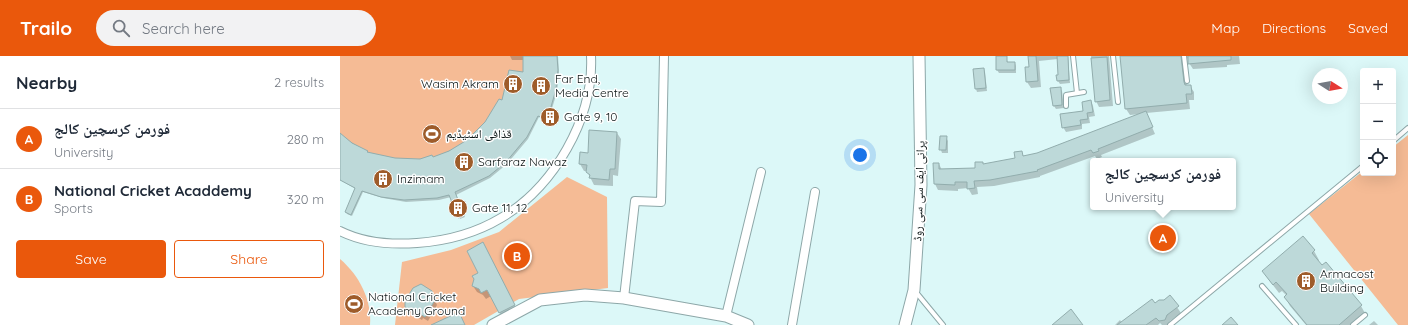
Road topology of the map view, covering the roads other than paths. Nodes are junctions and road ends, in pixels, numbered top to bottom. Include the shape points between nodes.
1 (591, 56) edge
2 (664, 56) edge
3 (919, 56) edge
4 (1073, 56) edge
5 (1113, 56) edge
6 (1184, 56) edge
7 (1187, 81) dead end
8 (1084, 92) dead end
9 (1077, 93) junction
10 (1118, 102) dead end
11 (1066, 106) dead end
12 (1408, 128) edge
13 (1394, 140) edge
14 (1360, 168) edge
15 (761, 172) dead end
16 (814, 192) dead end
17 (340, 231) edge
18 (1262, 286) dead end
19 (914, 290) junction
20 (624, 298) junction
21 (1365, 315) dead end
22 (726, 316) junction
23 (493, 325) edge
24 (748, 325) edge
25 (792, 325) edge
26 (905, 325) edge
27 (943, 325) edge
28 (1170, 325) edge
29 (1296, 325) edge
30 (1353, 325) edge

1 - 17 street via 585,104 568,148 553,171 524,202 501,218 469,232 433,242 374,242
2 - 20 street via 660,202 635,201
3 - 19 street, پرانی ایف سی سی روڈ via 921,185
4 - 9 lane
5 - 10 lane
6 - 7 lane
8 - 9 lane
9 - 11 lane via 1066,95
12 - 13 lane
14 - 28 lane
15 - 22 street
16 - 25 street
18 - 29 lane
19 - 26 street, پرانی ایف سی سی روڈ
19 - 27 lane
20 - 22 street
20 - 23 street via 585,294 540,300
21 - 30 lane
22 - 24 street

